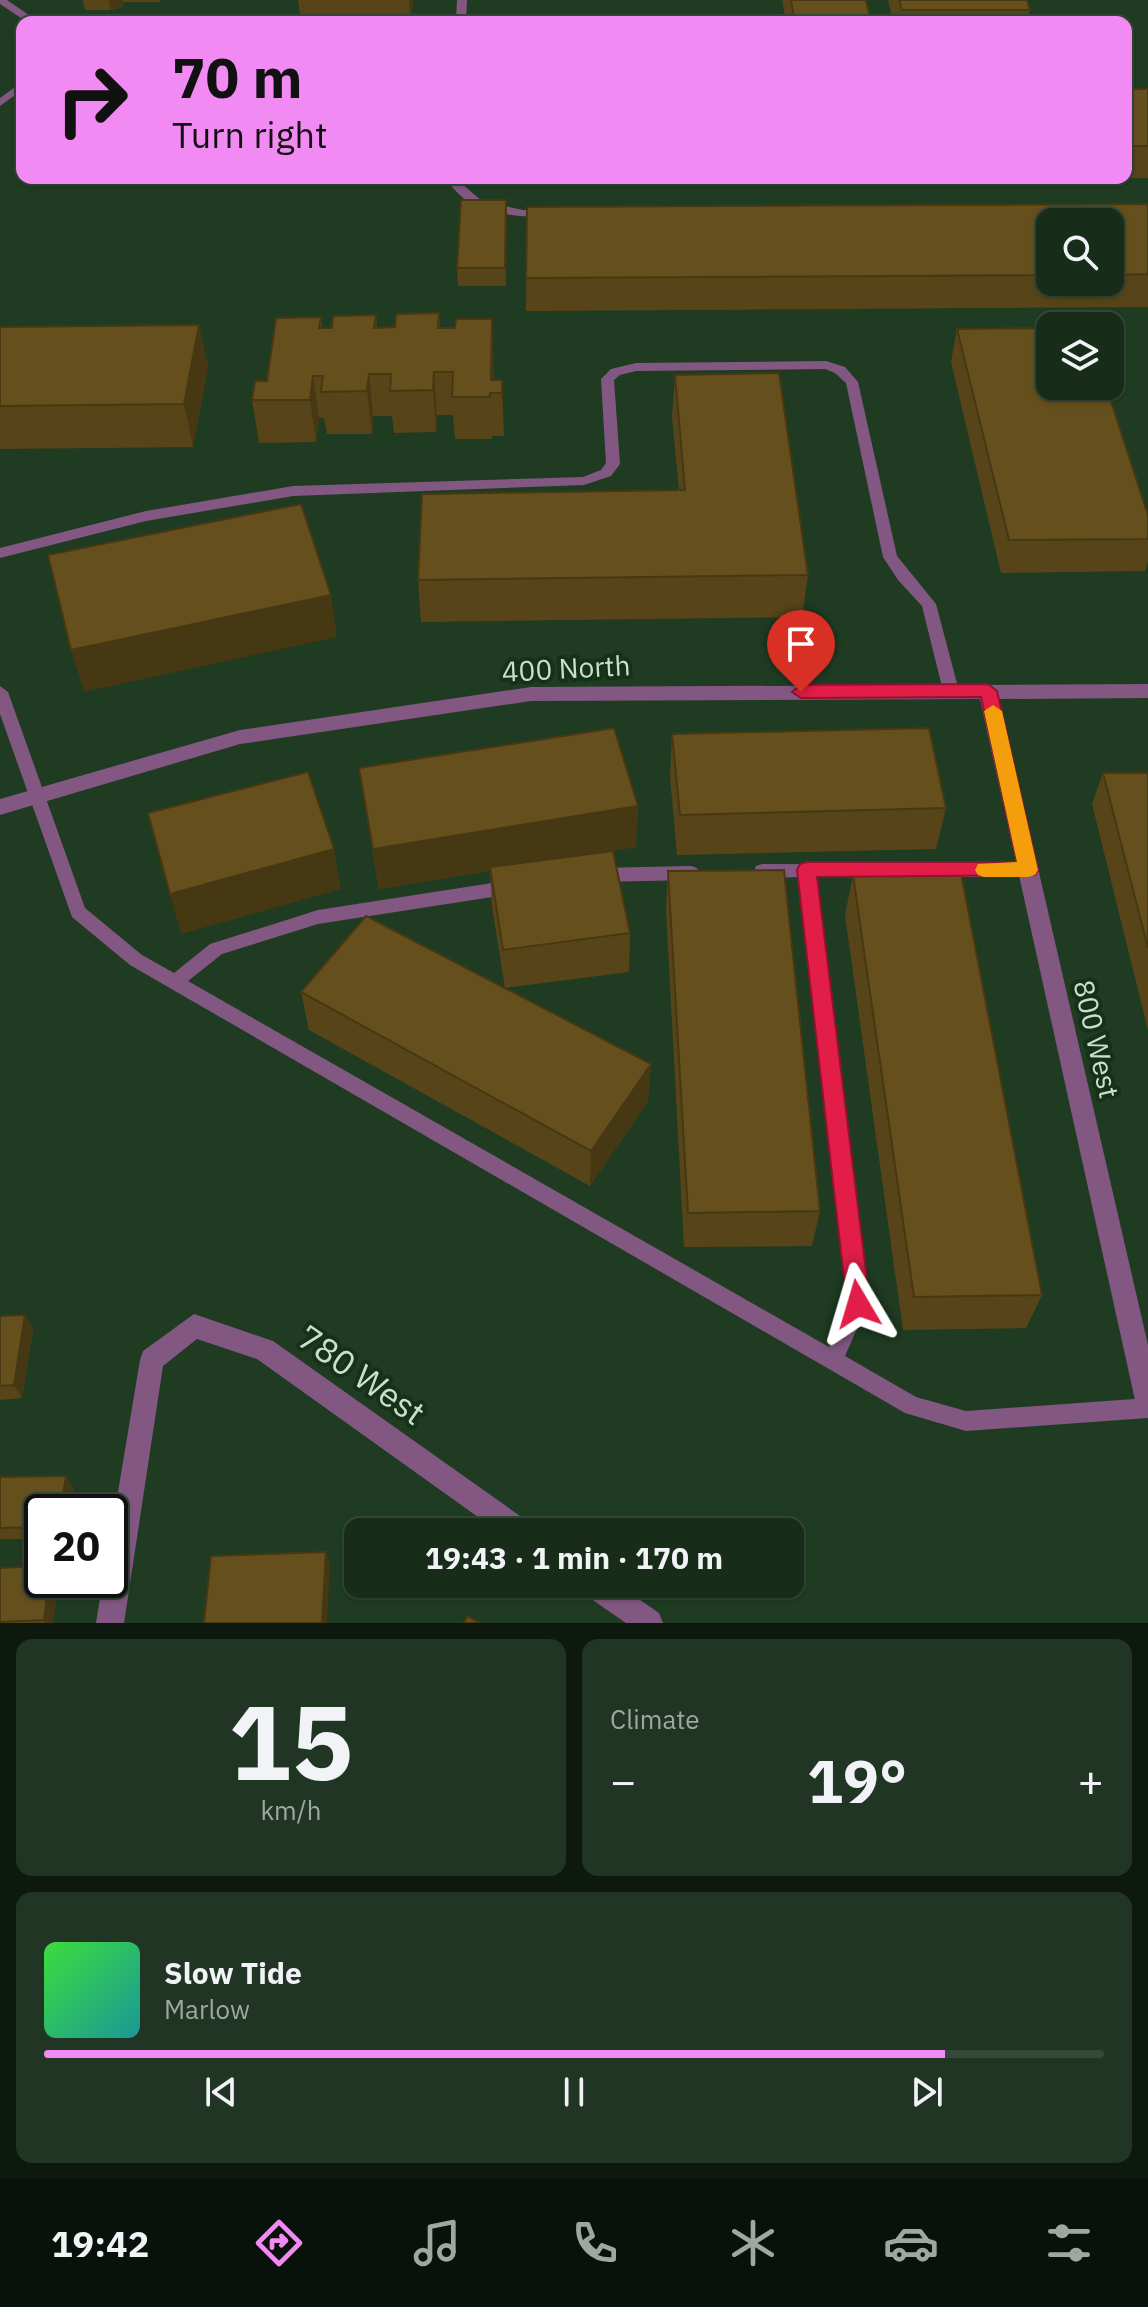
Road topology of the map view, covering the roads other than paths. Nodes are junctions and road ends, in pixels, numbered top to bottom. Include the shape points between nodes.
1 (0, 0) edge
2 (25, 16) edge
3 (16, 90) edge
4 (0, 103) edge
5 (456, 184) edge
6 (554, 212) edge
7 (0, 553) edge
8 (951, 691) junction
9 (988, 691) junction
10 (1148, 691) edge
11 (0, 692) edge
12 (36, 797) junction
13 (0, 807) edge
14 (807, 870) junction
15 (1028, 870) junction
16 (743, 871) edge
17 (711, 872) edge
18 (584, 876) edge
19 (521, 885) edge
20 (175, 982) junction
21 (833, 1360) junction
22 (1148, 1400) edge
23 (1148, 1408) edge
24 (501, 1518) edge
25 (614, 1598) edge
26 (110, 1623) edge
27 (649, 1623) edge

1 - 2 lane
3 - 4 lane
5 - 6 lane via 478,204 523,213
7 - 8 lane via 146,516 293,491 584,481 606,473 613,464 607,379 616,372 636,367 826,365 852,382 890,557 929,604
8 - 9 street, 400 North
8 - 12 street, 400 North via 531,694 240,737
9 - 10 street, 400 North
9 - 15 street, 800 West
11 - 12 lane
12 - 13 street, 400 North
12 - 20 lane via 78,912 136,960
14 - 15 lane
14 - 16 lane
14 - 21 lane via 858,1304
15 - 22 street, 800 West
17 - 18 lane
19 - 20 lane via 318,917 216,949
20 - 21 lane
21 - 23 lane via 912,1406 966,1421
24 - 26 street, 780 West via 264,1349 194,1326 152,1360
25 - 27 street

